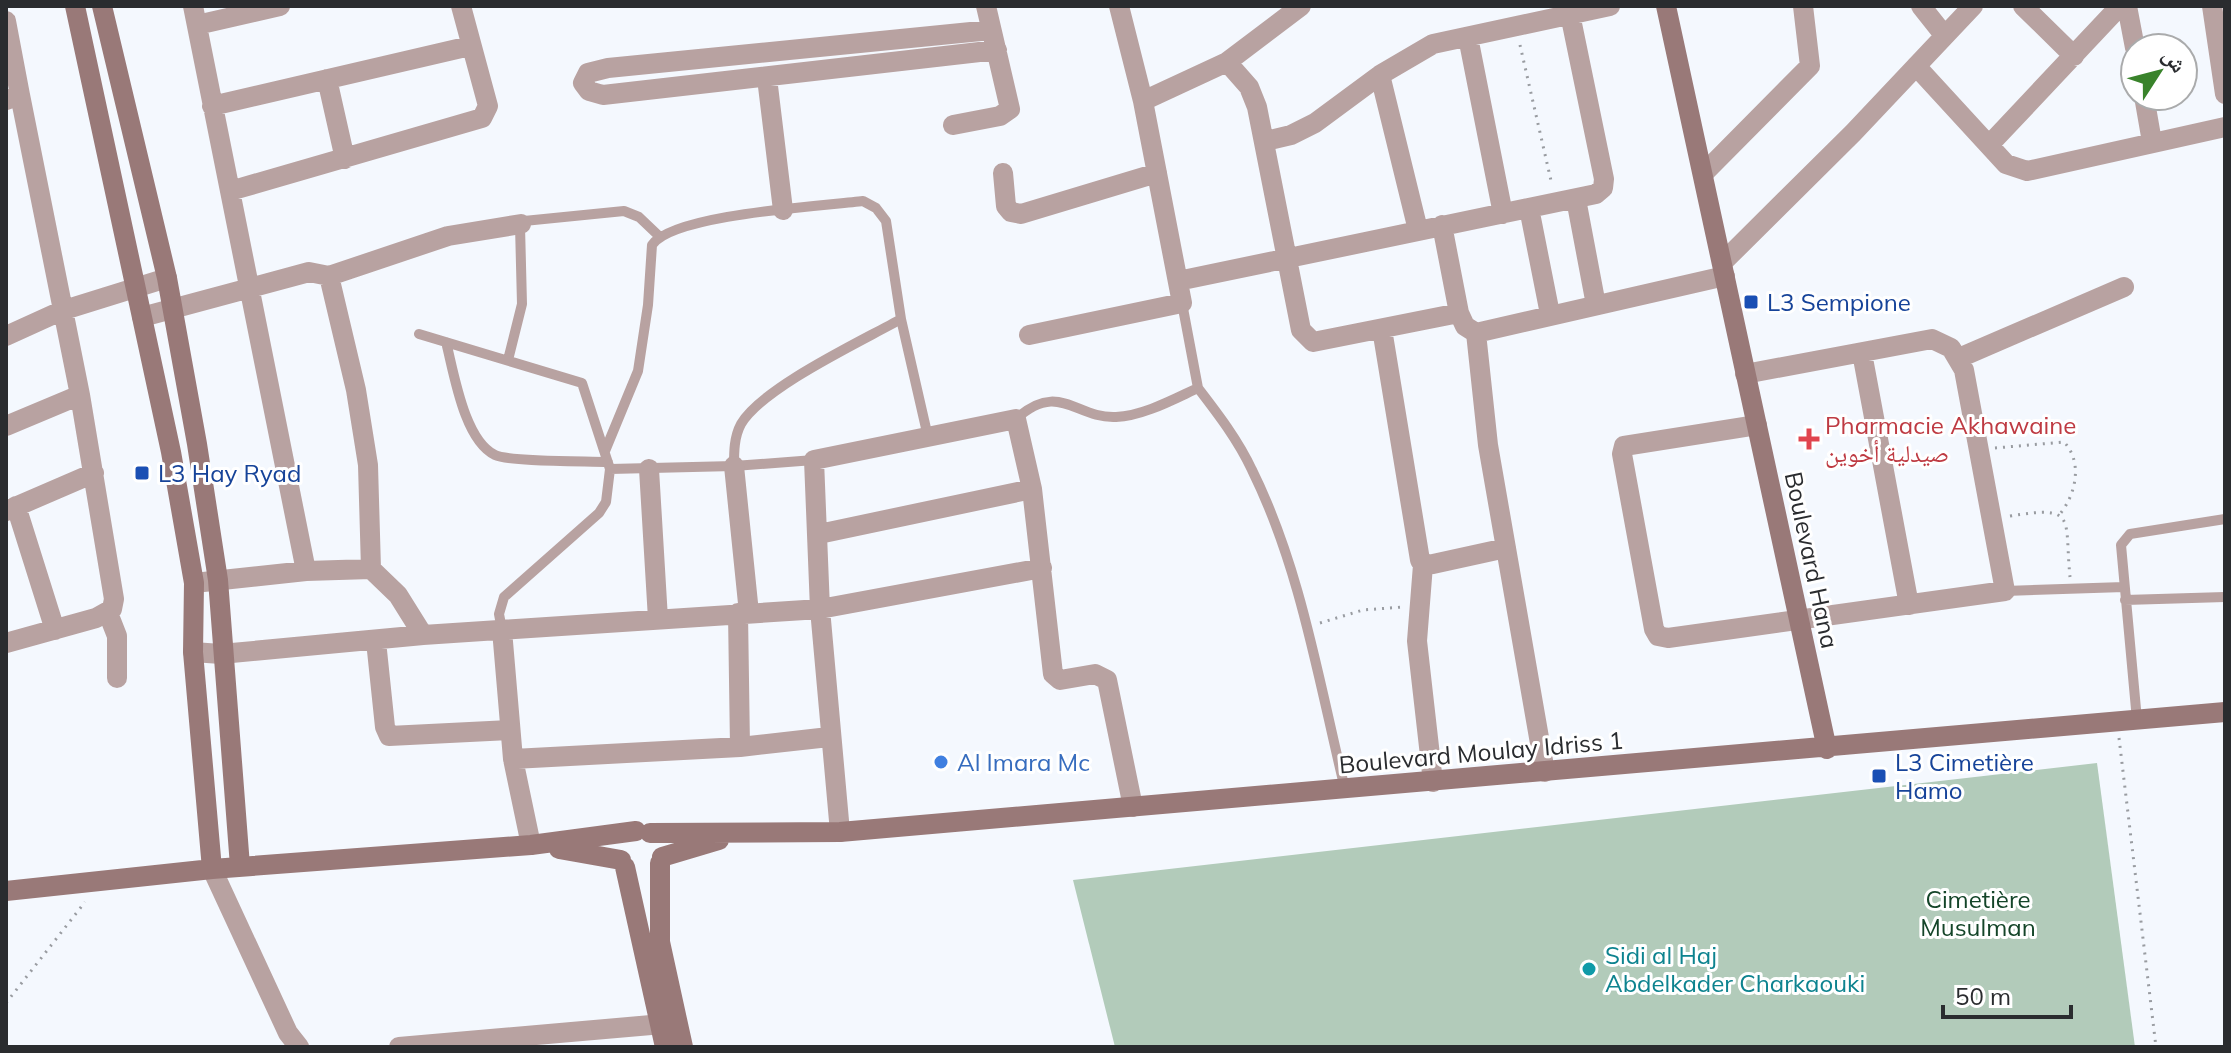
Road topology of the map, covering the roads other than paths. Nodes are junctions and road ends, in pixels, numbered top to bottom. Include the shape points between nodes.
1 (75, 6) edge
2 (102, 6) edge
3 (280, 6) edge
4 (461, 6) edge
5 (986, 6) edge
6 (1119, 6) edge
7 (1301, 6) edge
8 (1610, 6) edge
9 (1666, 6) edge
10 (1803, 6) edge
11 (1921, 6) edge
12 (1973, 6) edge
13 (2023, 6) edge
14 (2120, 6) edge
15 (2127, 6) edge
16 (2212, 6) edge
17 (1570, 14) junction
18 (195, 16) edge
19 (6, 21) edge
20 (2132, 32) edge
21 (1944, 35) junction
22 (1468, 37) junction
23 (994, 40) junction
24 (859, 44) junction
25 (470, 46) junction
26 (751, 54) junction
27 (2074, 56) junction
28 (683, 61) junction
29 (1227, 62) junction
30 (862, 66) junction
31 (1916, 66) junction
32 (1380, 75) junction
33 (327, 79) junction
34 (759, 79) junction
35 (686, 85) junction
36 (2225, 94) edge
37 (13, 98) edge
38 (1143, 101) junction
39 (212, 106) junction
40 (2147, 112) edge
41 (953, 125) dead end
42 (2225, 127) edge
43 (1266, 141) junction
44 (2152, 142) junction
45 (1990, 144) junction
46 (345, 159) junction
47 (1003, 173) dead end
48 (1157, 173) junction
49 (1703, 174) junction
50 (230, 191) junction
51 (1566, 201) junction
52 (1529, 208) junction
53 (783, 210) junction
54 (1503, 214) junction
55 (521, 224) junction
56 (1442, 225) junction
57 (1418, 230) junction
58 (660, 237) junction
59 (1287, 257) junction
60 (1724, 269) junction
61 (329, 276) junction
62 (167, 278) junction
63 (1178, 281) junction
64 (247, 287) junction
65 (2124, 287) dead end
66 (136, 289) junction
67 (1182, 303) junction
68 (1596, 305) junction
69 (174, 309) junction
70 (61, 311) junction
71 (1459, 313) junction
72 (1550, 314) junction
73 (142, 317) junction
74 (901, 319) junction
75 (1382, 329) junction
76 (8, 330) edge
77 (1476, 333) junction
78 (419, 334) dead end
79 (1029, 335) dead end
80 (446, 342) junction
81 (1862, 353) junction
82 (1959, 358) junction
83 (508, 360) junction
84 (1745, 374) junction
85 (1198, 388) junction
86 (80, 395) junction
87 (1016, 419) junction
88 (1757, 425) junction
89 (6, 426) edge
90 (928, 437) junction
91 (814, 460) junction
92 (608, 461) junction
93 (734, 466) junction
94 (649, 469) junction
95 (94, 473) junction
96 (1032, 489) junction
97 (11, 508) edge
98 (2225, 519) edge
99 (819, 534) junction
100 (1506, 548) junction
101 (1423, 565) junction
102 (1042, 568) junction
103 (371, 569) junction
104 (306, 571) junction
105 (218, 580) junction
106 (194, 583) junction
107 (2124, 587) junction
108 (2005, 591) junction
109 (2225, 597) edge
110 (2125, 600) junction
111 (1909, 605) junction
112 (820, 609) junction
113 (108, 613) junction
114 (744, 613) junction
115 (658, 619) junction
116 (1798, 621) junction
117 (55, 630) junction
118 (502, 630) junction
119 (423, 635) junction
120 (376, 641) junction
121 (6, 643) edge
122 (193, 652) junction
123 (221, 654) junction
124 (117, 678) dead end
125 (2225, 712) edge
126 (2127, 721) junction
127 (510, 730) junction
128 (829, 737) junction
129 (740, 747) junction
130 (1827, 749) junction
131 (513, 759) junction
132 (1545, 772) junction
133 (1433, 782) junction
134 (1345, 789) junction
135 (1133, 807) junction
136 (643, 832) junction
137 (840, 832) junction
138 (741, 834) junction
139 (531, 845) junction
140 (661, 860) junction
141 (623, 864) junction
142 (240, 866) junction
143 (212, 869) junction
144 (6, 891) edge
145 (232, 912) junction
146 (669, 1023) junction
147 (299, 1047) edge
148 (399, 1047) edge
149 (665, 1047) edge
150 (683, 1047) edge

1 - 66 main road
2 - 62 main road
3 - 18 street
4 - 25 street
5 - 23 street
6 - 38 street
7 - 29 street
8 - 17 street
9 - 49 main road, Boulevard Hana
10 - 49 street via 1810,66
11 - 21 street
12 - 21 street
13 - 27 street
14 - 27 street
15 - 20 street
16 - 36 street
17 - 22 street
17 - 51 street via 1604,179 1596,194
18 - 39 street
19 - 37 street
21 - 31 street
22 - 32 street via 1433,44
22 - 54 street
23 - 24 street
23 - 30 street
23 - 41 street via 1008,112
24 - 26 street
24 - 30 street
25 - 33 street
25 - 46 street via 488,106 485,115 471,124
26 - 28 street
26 - 34 street
27 - 45 street
28 - 35 street
28 - 35 street via 594,71 583,83 603,95
29 - 38 street
29 - 43 street via 1249,87
30 - 34 street
31 - 45 street
31 - 60 street
32 - 43 street via 1315,123
32 - 57 street
33 - 39 street
33 - 46 street
34 - 35 street
34 - 53 street
37 - 70 street
38 - 48 street
39 - 50 street
40 - 44 street
42 - 44 street
43 - 59 street
44 - 45 street via 2027,171 2006,164
46 - 50 street
47 - 48 street via 1006,206 1021,214
48 - 63 street
49 - 60 main road, Boulevard Hana
50 - 64 street
51 - 52 street
51 - 68 street
52 - 54 street
52 - 72 street
53 - 58 lane via 714,218
53 - 74 lane via 863,201 876,208 886,221
54 - 56 street
55 - 58 lane via 624,211
55 - 61 street via 448,236
55 - 83 lane via 522,304
56 - 57 street
56 - 71 street
57 - 59 street
58 - 92 lane via 652,245 638,371
59 - 63 street
59 - 75 street via 1306,338 1313,342
60 - 68 street
60 - 84 main road, Boulevard Hana
61 - 64 street via 309,272
61 - 103 street via 368,465
62 - 66 street
62 - 69 main road
63 - 67 street
64 - 69 street
64 - 104 street
65 - 82 street
66 - 70 street
66 - 73 main road
67 - 79 street
67 - 85 lane
68 - 72 street
69 - 73 street
69 - 105 main road
70 - 76 street
70 - 86 street
71 - 75 street
71 - 77 street
72 - 77 street
73 - 106 main road
74 - 90 lane
74 - 93 lane via 785,386 753,411 735,439
75 - 101 street
77 - 100 street
78 - 80 lane
80 - 83 lane
80 - 92 lane via 471,425 488,450 507,458
81 - 82 street via 1932,339
81 - 84 street
81 - 111 street
82 - 108 street
83 - 92 lane via 582,383
84 - 88 main road, Boulevard Hana
85 - 87 lane via 1129,416 1111,418 1061,401 1027,409
85 - 134 lane via 1253,470 1282,543
86 - 89 street
86 - 95 street
87 - 90 street
87 - 96 street
88 - 116 main road, Boulevard Hana
88 - 116 street via 1624,446 1654,629 1668,638
90 - 91 street
91 - 93 lane
91 - 99 street
92 - 94 lane
92 - 118 lane via 606,502 504,597
93 - 94 lane
93 - 114 street
94 - 115 street
95 - 97 street
95 - 113 street via 113,586
96 - 99 street
96 - 102 street
97 - 117 street
98 - 107 lane via 2130,534 2121,545
99 - 112 street
100 - 101 street
100 - 132 street
101 - 133 street via 1417,641
102 - 112 street
102 - 135 street via 1053,674 1060,680 1095,674 1107,680
103 - 104 street
103 - 119 street via 386,580
104 - 105 street
105 - 106 street
105 - 123 main road
106 - 122 main road
107 - 108 lane
107 - 110 lane
108 - 111 street
109 - 110 lane
110 - 126 lane
111 - 116 street
112 - 114 street
112 - 128 street
113 - 117 street
113 - 124 street via 117,636
114 - 115 street
114 - 129 street
115 - 118 street
116 - 130 main road, Boulevard Hana
117 - 121 street
118 - 119 street
118 - 127 street
119 - 120 street
120 - 123 street
120 - 127 street via 389,736
122 - 123 street
122 - 143 main road
123 - 142 main road
125 - 126 main road, Boulevard Moulay Idriss 1
126 - 130 main road, Boulevard Moulay Idriss 1
127 - 131 street
128 - 129 street
128 - 137 street
129 - 131 street
130 - 132 main road, Boulevard Moulay Idriss 1
131 - 139 street
132 - 133 main road, Boulevard Moulay Idriss 1
133 - 134 main road, Boulevard Moulay Idriss 1
134 - 135 main road, Boulevard Moulay Idriss 1
135 - 137 main road, Boulevard Moulay Idriss 1
136 - 138 main road, Boulevard Moulay Idriss 1
136 - 139 main road, Boulevard Moulay Idriss 1
136 - 140 main road via 660,843
136 - 141 main road via 620,846
137 - 138 main road, Boulevard Moulay Idriss 1
138 - 140 main road, Boulevard Moulay Idriss 1
139 - 141 main road
139 - 142 main road
140 - 141 main road via 643,874
140 - 146 main road via 660,942
141 - 146 main road
142 - 143 main road
142 - 145 street
143 - 144 main road
143 - 145 street
145 - 147 street
146 - 148 street
146 - 149 main road
146 - 150 main road

